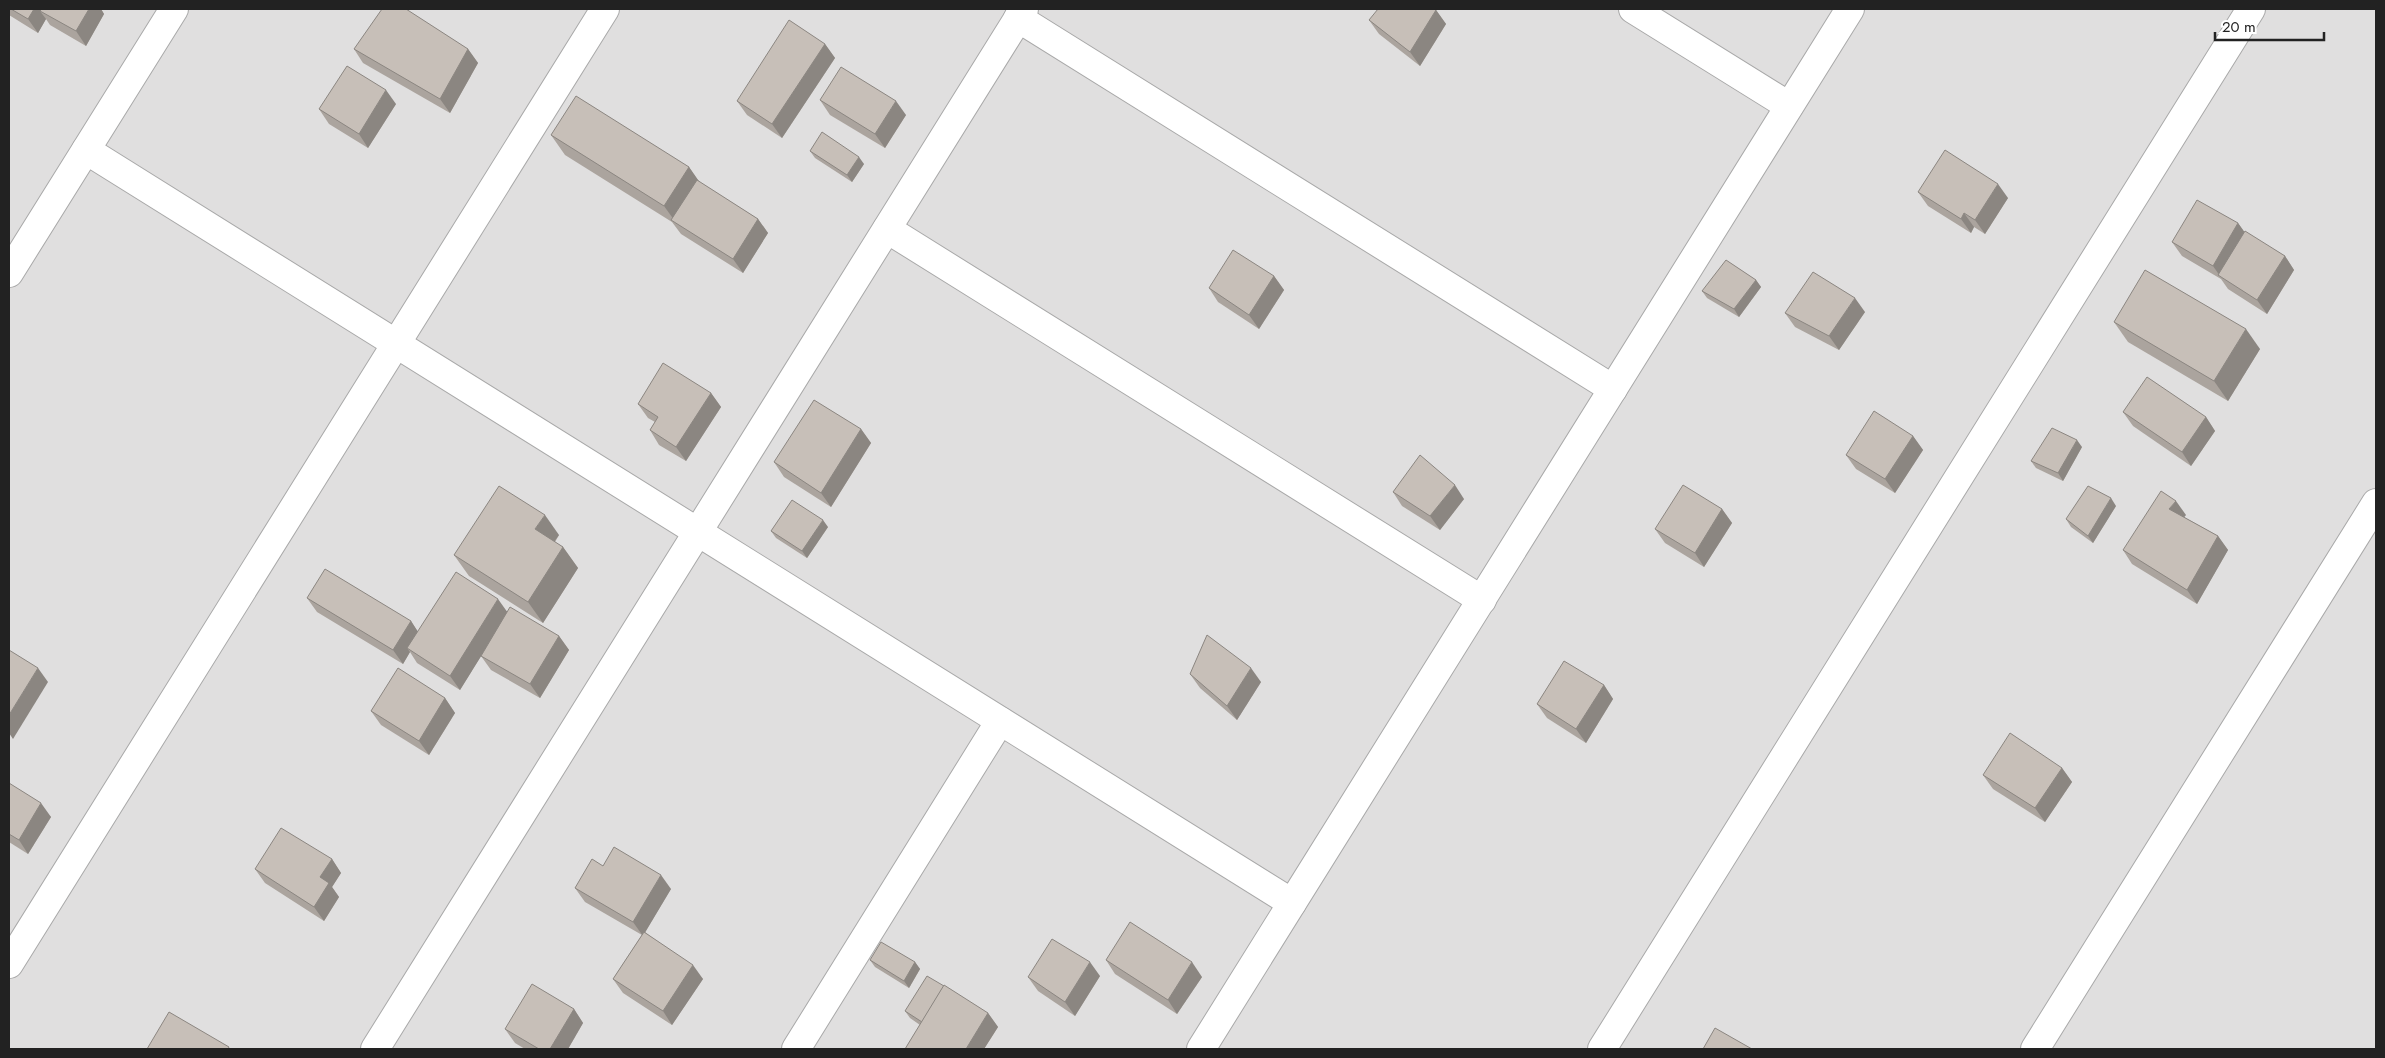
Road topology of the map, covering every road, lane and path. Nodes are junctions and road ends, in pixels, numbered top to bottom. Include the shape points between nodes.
1 (174, 9) edge
2 (605, 9) edge
3 (1632, 9) edge
4 (1850, 9) edge
5 (2251, 9) edge
6 (1021, 13) edge
7 (1789, 106) junction
8 (86, 150) junction
9 (887, 229) junction
10 (9, 274) edge
11 (396, 344) junction
12 (1613, 389) junction
13 (2376, 503) edge
14 (697, 532) junction
15 (1482, 600) junction
16 (1000, 721) junction
17 (1292, 903) junction
18 (9, 964) edge
19 (375, 1049) edge
20 (796, 1049) edge
21 (1201, 1049) edge
22 (1602, 1049) edge
23 (2035, 1049) edge

1 - 8 street
2 - 11 street
3 - 7 street
4 - 7 street
5 - 22 street
6 - 9 street
6 - 12 street
7 - 12 street
8 - 10 street
8 - 11 street
9 - 14 street
9 - 15 street
11 - 14 street
11 - 18 street
12 - 15 street
13 - 23 street
14 - 16 street
14 - 19 street
15 - 17 street
16 - 17 street
16 - 20 street
17 - 21 street

